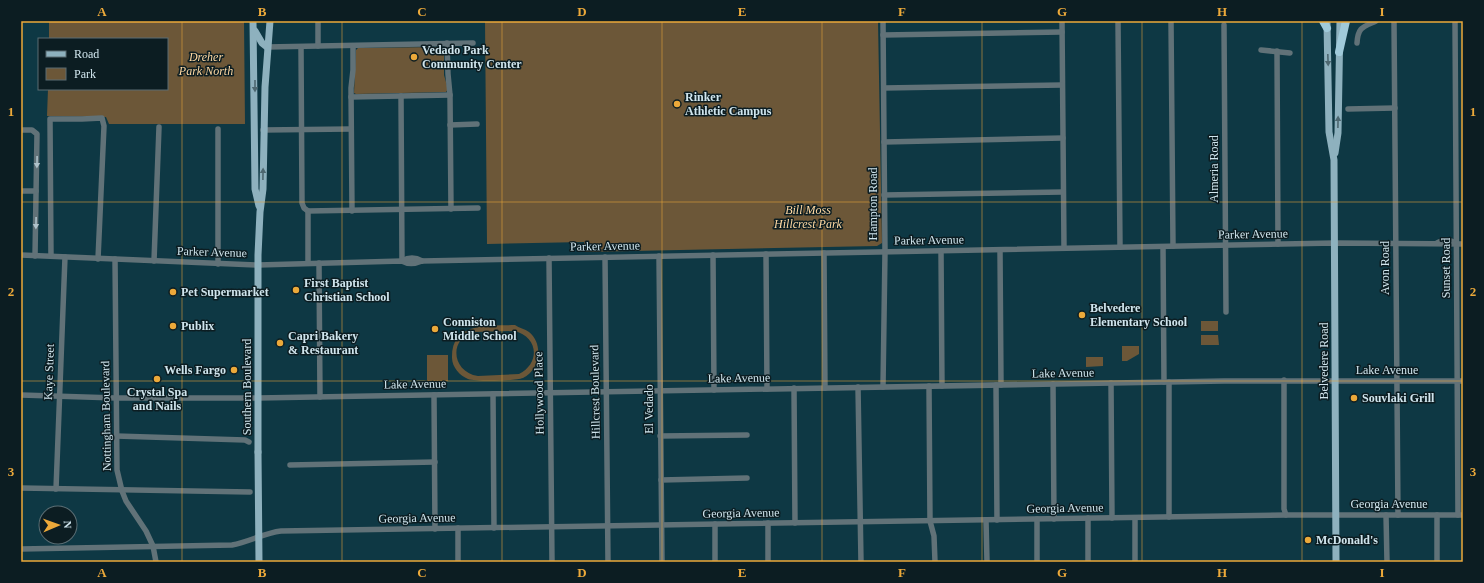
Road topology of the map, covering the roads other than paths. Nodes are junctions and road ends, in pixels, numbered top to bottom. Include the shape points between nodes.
1 (270, 21) edge
2 (318, 21) edge
3 (883, 21) edge
4 (1062, 21) edge
5 (1118, 21) edge
6 (1171, 21) edge
7 (1340, 21) edge
8 (1346, 21) edge
9 (1376, 21) edge
10 (1394, 21) edge
11 (1455, 21) edge
12 (254, 23) edge
13 (1326, 23) edge
14 (1224, 25) dead end
15 (1062, 32) junction
16 (883, 35) junction
17 (473, 43) dead end
18 (1357, 43) dead end
19 (448, 44) junction
20 (318, 46) junction
21 (353, 46) junction
22 (254, 47) junction
23 (267, 47) junction
24 (301, 47) junction
25 (1261, 50) dead end
26 (1277, 51) junction
27 (1290, 52) dead end
28 (1339, 52) junction
29 (266, 72) junction
30 (1062, 85) junction
31 (884, 88) junction
32 (450, 95) junction
33 (401, 96) junction
34 (351, 97) junction
35 (255, 105) junction
36 (1395, 108) junction
37 (1348, 109) dead end
38 (477, 124) dead end
39 (450, 125) junction
40 (159, 127) dead end
41 (218, 129) dead end
42 (351, 129) junction
43 (21, 130) edge
44 (263, 130) junction
45 (302, 130) junction
46 (1063, 138) junction
47 (884, 142) junction
48 (1334, 160) junction
49 (21, 191) edge
50 (36, 191) junction
51 (1063, 192) junction
52 (884, 195) junction
53 (478, 208) dead end
54 (451, 209) junction
55 (401, 210) junction
56 (308, 211) junction
57 (352, 211) junction
58 (260, 212) junction
59 (1335, 243) junction
60 (1278, 244) junction
61 (1396, 244) junction
62 (1460, 244) edge
63 (1225, 245) junction
64 (1163, 246) junction
65 (1173, 246) junction
66 (1120, 247) junction
67 (1064, 248) junction
68 (1000, 250) junction
69 (941, 251) junction
70 (885, 252) junction
71 (824, 253) junction
72 (766, 254) junction
73 (21, 255) edge
74 (713, 255) junction
75 (35, 256) junction
76 (51, 256) junction
77 (659, 256) junction
78 (65, 257) junction
79 (605, 257) junction
80 (549, 258) junction
81 (98, 259) junction
82 (115, 259) junction
83 (154, 261) junction
84 (402, 261) junction
85 (308, 263) junction
86 (319, 263) junction
87 (218, 264) junction
88 (258, 265) junction
89 (1226, 312) dead end
90 (1284, 380) junction
91 (1336, 381) junction
92 (1397, 381) junction
93 (1460, 381) edge
94 (1166, 382) junction
95 (1111, 383) junction
96 (1053, 384) junction
97 (998, 385) junction
98 (929, 386) junction
99 (942, 386) junction
100 (858, 387) junction
101 (883, 387) junction
102 (794, 388) junction
103 (825, 388) junction
104 (768, 389) junction
105 (714, 390) junction
106 (660, 391) junction
107 (606, 392) junction
108 (550, 393) junction
109 (21, 394) edge
110 (493, 394) junction
111 (434, 395) junction
112 (59, 396) junction
113 (320, 397) junction
114 (116, 398) junction
115 (258, 398) junction
116 (746, 435) dead end
117 (116, 436) junction
118 (660, 436) junction
119 (249, 442) dead end
120 (435, 462) junction
121 (290, 465) dead end
122 (747, 478) dead end
123 (661, 480) junction
124 (21, 488) edge
125 (56, 489) junction
126 (122, 491) junction
127 (250, 492) dead end
128 (1336, 514) junction
129 (1386, 514) junction
130 (1286, 515) junction
131 (1398, 515) junction
132 (1437, 515) junction
133 (1461, 515) edge
134 (1169, 517) junction
135 (1088, 518) junction
136 (1112, 518) junction
137 (1135, 518) junction
138 (1037, 519) junction
139 (1054, 519) junction
140 (986, 520) junction
141 (996, 520) junction
142 (930, 521) junction
143 (860, 522) junction
144 (768, 523) junction
145 (795, 523) junction
146 (715, 524) junction
147 (662, 525) junction
148 (608, 526) junction
149 (552, 527) junction
150 (458, 528) junction
151 (494, 528) junction
152 (435, 529) junction
153 (153, 546) junction
154 (21, 549) edge
155 (156, 562) edge
156 (259, 562) edge
157 (458, 562) edge
158 (552, 562) edge
159 (608, 562) edge
160 (662, 562) edge
161 (715, 562) edge
162 (768, 562) edge
163 (860, 562) edge
164 (935, 562) edge
165 (987, 562) edge
166 (1037, 562) edge
167 (1088, 562) edge
168 (1135, 562) edge
169 (1336, 562) edge
170 (1387, 562) edge
171 (1437, 562) edge

1 - 23 main road, Southern Boulevard
2 - 20 street
3 - 16 street, Hampton Road
4 - 15 street
5 - 66 street
6 - 65 street
7 - 28 main road, Belvedere Road
8 - 28 highway
9 - 18 street via 1362,27 1358,33
10 - 36 street, Avon Road
11 - 62 street, Sunset Road
12 - 22 main road, Southern Boulevard
12 - 23 main road via 257,37
13 -> 48 main road, Belvedere Road via 1329,132
14 - 63 street, Almeria Road
15 - 16 street
15 - 30 street
16 - 31 street, Hampton Road
17 - 19 street
19 - 21 street
19 - 32 street
20 - 21 street
20 - 24 street
21 - 34 street
22 - 29 main road via 262,51 262,65
22 -> 35 main road, Southern Boulevard
23 - 24 street
23 - 29 main road, Southern Boulevard
24 - 45 street
25 - 26 street
26 - 27 street
26 - 60 street
48 -> 28 main road, Belvedere Road via 1338,132
29 - 44 main road, Southern Boulevard
30 - 31 street
30 - 46 street
31 - 47 street, Hampton Road
32 - 33 street
32 - 39 street
33 - 34 street
33 - 55 street
34 - 42 street
35 - 44 main road
35 - 58 main road, Southern Boulevard via 255,189
36 - 37 street
36 - 61 street, Avon Road
38 - 39 street
39 - 54 street
40 - 83 street
41 - 87 street
42 - 45 street
42 - 57 street
43 -> 50 street via 32,130 37,134
44 - 45 street
58 -> 44 main road, Southern Boulevard via 263,189
45 - 56 street via 302,203
46 - 47 street
46 - 51 street
47 - 52 street, Hampton Road
48 - 59 main road, Belvedere Road
49 - 50 street
50 -> 75 street
51 - 52 street
51 - 67 street
52 - 70 street, Hampton Road
53 - 54 street
54 - 55 street
55 - 57 street
55 - 84 street
56 - 57 street
56 - 85 street
58 - 88 main road, Southern Boulevard
59 - 60 street, Parker Avenue
59 - 61 street, Parker Avenue
59 - 91 main road, Belvedere Road
60 - 63 street, Parker Avenue
61 - 62 street, Parker Avenue via 1436,244 1443,240 1452,240
61 - 92 street, Avon Road
62 - 93 street, Sunset Road
63 - 65 street, Parker Avenue
63 - 89 street, Almeria Road
64 - 65 street, Parker Avenue
64 - 66 street, Parker Avenue
64 - 94 street
66 - 67 street, Parker Avenue
67 - 68 street, Parker Avenue
68 - 69 street, Parker Avenue
68 - 97 street
69 - 70 street, Parker Avenue
69 - 99 street
70 - 71 street, Parker Avenue
70 - 101 street, Hampton Road
71 - 72 street, Parker Avenue
71 - 103 street
72 - 74 street, Parker Avenue
72 - 104 street
73 - 75 street, Parker Avenue
74 - 77 street, Parker Avenue
74 - 105 street
75 - 76 street, Parker Avenue
76 - 78 street, Parker Avenue
76 - 81 street via 50,118 102,118 104,126
77 - 79 street, Parker Avenue
77 - 106 street, El Vedado
78 - 81 street, Parker Avenue
78 - 112 street, Kaye Street
79 - 80 street, Parker Avenue
79 - 107 street, Hillcrest Boulevard
80 - 84 street, Parker Avenue via 422,261 407,264
80 - 108 street, Hollywood Place
81 - 82 street, Parker Avenue
82 - 83 street, Parker Avenue
82 - 114 street, Nottingham Boulevard
83 - 87 street, Parker Avenue
84 - 86 street, Parker Avenue
85 - 86 street, Parker Avenue
85 - 88 street, Parker Avenue
86 - 113 street
87 - 88 street, Parker Avenue
88 - 115 main road, Southern Boulevard
90 - 91 street, Lake Avenue
90 - 94 street, Lake Avenue
90 - 130 street
91 - 92 street, Lake Avenue
91 - 128 main road, Belvedere Road
92 - 93 street, Lake Avenue
92 - 131 street, Avon Road
93 - 133 street, Sunset Road
94 - 95 street, Lake Avenue
94 - 134 street via 1168,497 1171,502
95 - 96 street, Lake Avenue
95 - 136 street
96 - 97 street, Lake Avenue
96 - 139 street
97 - 99 street, Lake Avenue
97 - 141 street
98 - 99 street, Lake Avenue
98 - 101 street, Lake Avenue
98 - 142 street
100 - 101 street, Lake Avenue
100 - 103 street, Lake Avenue
100 - 143 street
102 - 103 street, Lake Avenue
102 - 104 street, Lake Avenue
102 - 145 street
104 - 105 street, Lake Avenue
105 - 106 street, Lake Avenue
106 - 107 street, Lake Avenue
106 - 118 street, El Vedado
107 - 108 street, Lake Avenue
107 - 148 street, Hillcrest Boulevard
108 - 110 street, Lake Avenue
108 - 149 street, Hollywood Place
109 - 112 street, Lake Avenue
110 - 111 street, Lake Avenue
110 - 151 street
111 - 113 street, Lake Avenue
111 - 120 street
112 - 114 street, Lake Avenue
112 - 125 street, Kaye Street
113 - 115 street, Lake Avenue
114 - 115 street, Lake Avenue
114 - 117 street, Nottingham Boulevard
115 - 156 main road, Southern Boulevard, bridge
116 - 118 street
117 - 119 street
117 - 126 street, Nottingham Boulevard via 117,470
118 - 123 street, El Vedado
120 - 121 street
120 - 152 street
122 - 123 street
123 - 147 street, El Vedado
124 - 125 street
125 - 126 street
126 - 127 street
126 - 153 street, Nottingham Boulevard
128 - 129 street, Georgia Avenue
128 - 130 street, Georgia Avenue
128 - 169 main road, Belvedere Road
129 - 131 street, Georgia Avenue
129 - 170 street
130 - 134 street, Georgia Avenue
131 - 132 street, Georgia Avenue
132 - 133 street, Georgia Avenue
132 - 171 street
134 - 137 street, Georgia Avenue
135 - 136 street, Georgia Avenue
135 - 139 street, Georgia Avenue
135 - 167 street
136 - 137 street, Georgia Avenue
137 - 168 street
138 - 139 street, Georgia Avenue
138 - 141 street, Georgia Avenue
138 - 166 street
140 - 141 street, Georgia Avenue
140 - 142 street, Georgia Avenue
140 - 165 street
142 - 143 street, Georgia Avenue
142 - 164 street via 934,536
143 - 145 street, Georgia Avenue
143 - 163 street
144 - 145 street, Georgia Avenue
144 - 146 street, Georgia Avenue
144 - 162 street
146 - 147 street, Georgia Avenue
146 - 161 street
147 - 148 street, Georgia Avenue
147 - 160 street, El Vedado
148 - 149 street, Georgia Avenue
148 - 159 street, Hillcrest Boulevard
149 - 151 street, Georgia Avenue
149 - 158 street, Hollywood Place
150 - 151 street, Georgia Avenue
150 - 152 street, Georgia Avenue
150 - 157 street
152 - 153 street, Georgia Avenue via 281,531 270,532 245,543 232,545
153 - 154 street, Georgia Avenue
153 - 155 street, Nottingham Boulevard

